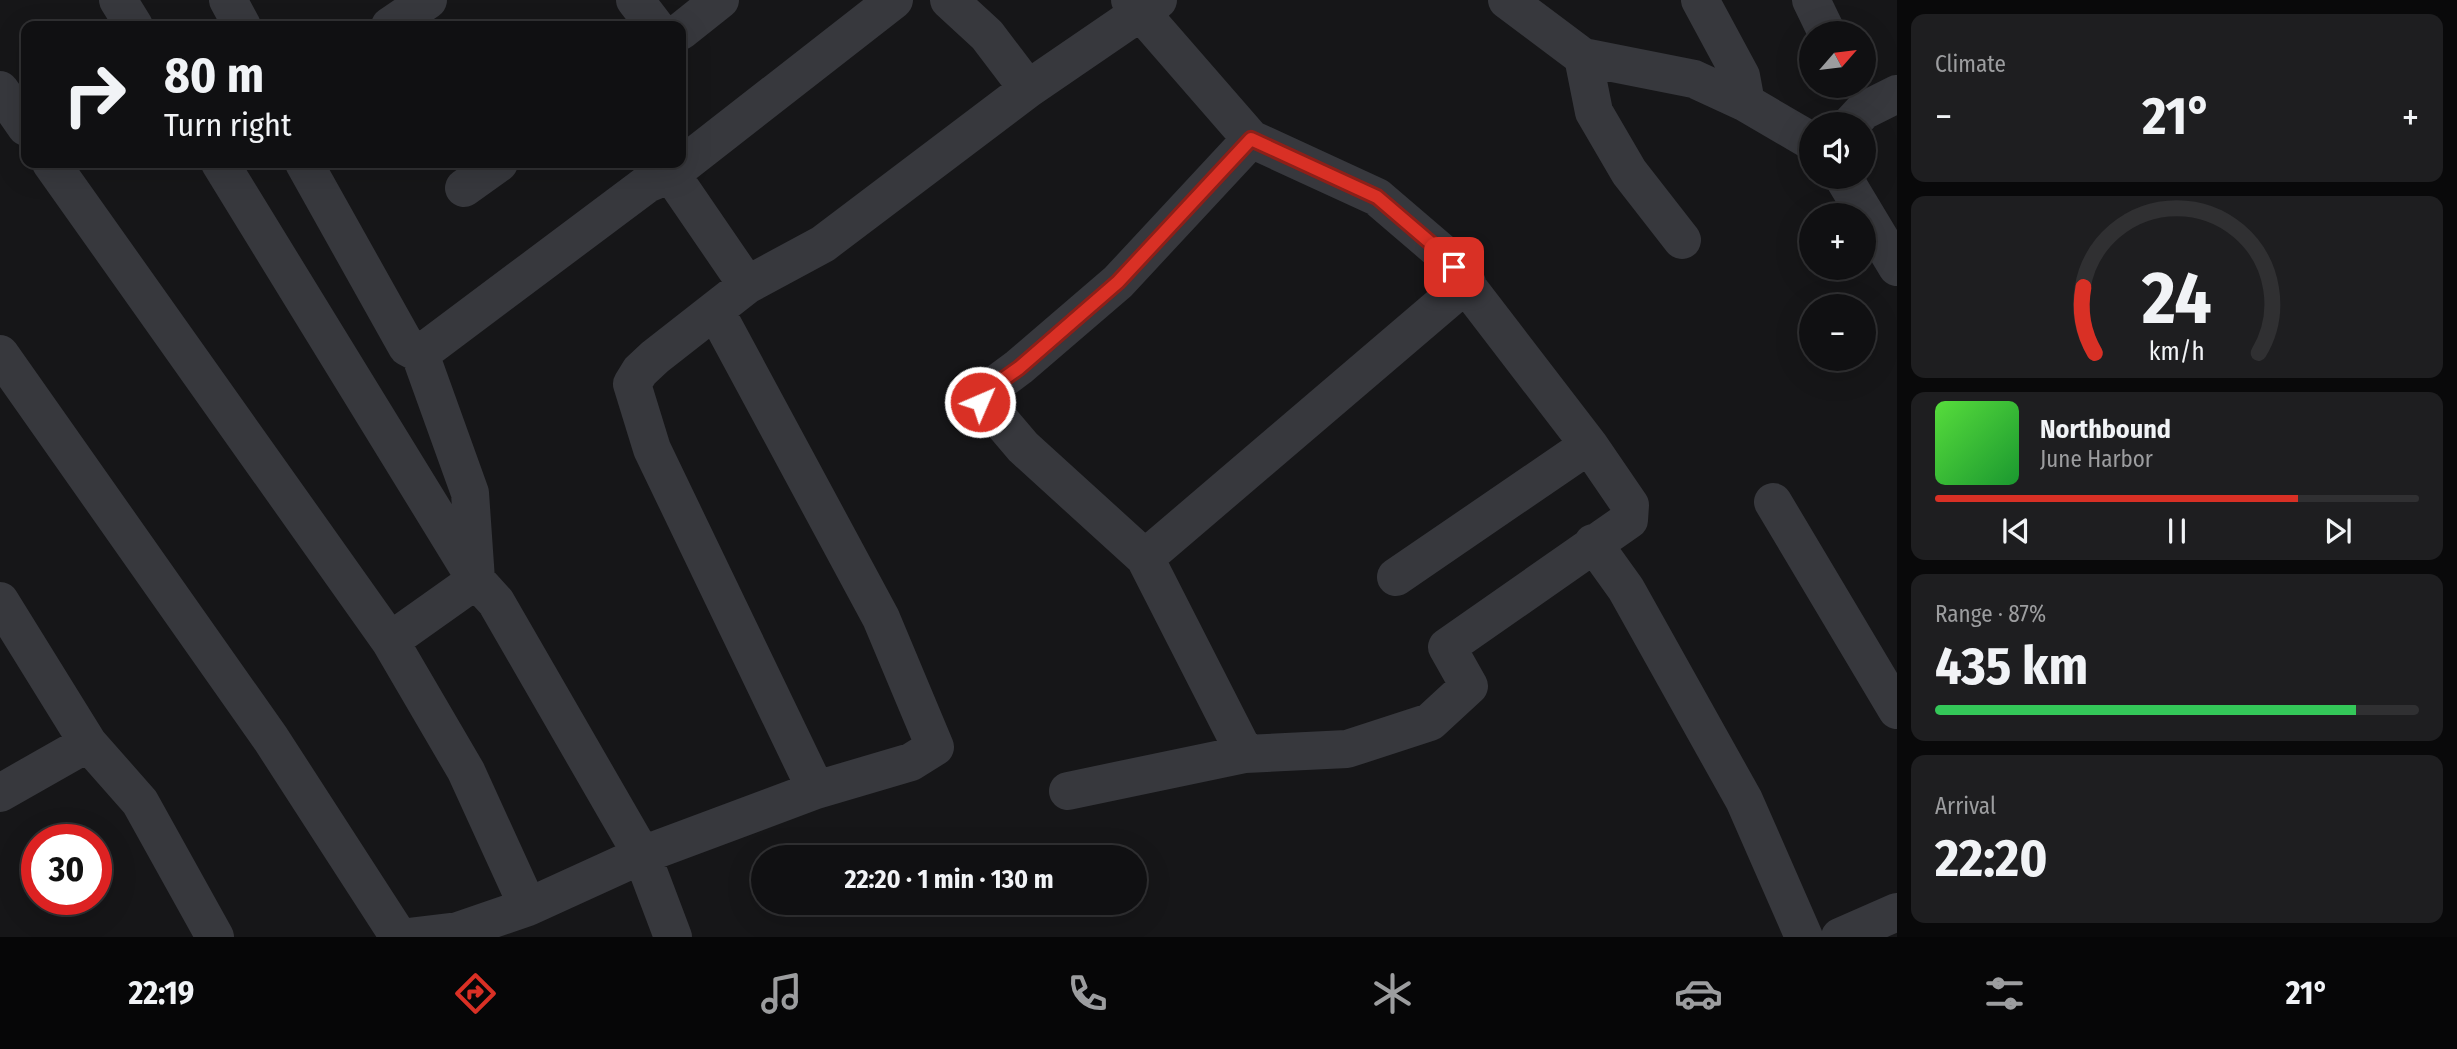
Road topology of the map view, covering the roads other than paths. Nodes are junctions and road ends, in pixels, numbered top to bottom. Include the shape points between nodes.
1 (118, 0) edge
2 (229, 0) edge
3 (428, 0) edge
4 (635, 0) edge
5 (720, 0) edge
6 (894, 0) edge
7 (948, 0) edge
8 (1507, 0) edge
9 (1700, 0) edge
10 (1811, 0) edge
11 (1143, 5) edge
12 (131, 21) edge
13 (240, 21) edge
14 (397, 21) edge
15 (651, 21) edge
16 (1821, 21) edge
17 (686, 27) edge
18 (1583, 57) junction
19 (1028, 89) junction
20 (0, 90) edge
21 (1897, 94) edge
22 (1746, 103) junction
23 (1855, 107) edge
24 (21, 120) edge
25 (1799, 134) edge
26 (1251, 139) junction
27 (686, 162) edge
28 (55, 168) edge
29 (223, 168) edge
30 (307, 168) edge
31 (492, 168) edge
32 (679, 168) edge
33 (671, 174) junction
34 (464, 188) dead end
35 (1850, 189) edge
36 (1682, 240) dead end
37 (1897, 267) edge
38 (1467, 283) junction
39 (747, 285) junction
40 (715, 310) junction
41 (0, 354) edge
42 (420, 354) junction
43 (1590, 445) junction
44 (1773, 502) dead end
45 (1593, 543) junction
46 (1145, 558) junction
47 (1396, 577) dead end
48 (476, 580) junction
49 (0, 601) edge
50 (390, 641) junction
51 (1897, 710) edge
52 (88, 743) junction
53 (1245, 754) junction
54 (816, 790) junction
55 (1068, 791) dead end
56 (0, 793) edge
57 (642, 855) junction
58 (528, 907) junction
59 (1897, 912) edge
60 (215, 937) edge
61 (399, 937) edge
62 (408, 937) edge
63 (673, 937) edge
64 (1804, 937) edge
65 (1840, 937) edge

1 - 12 street
2 - 13 street
3 - 14 street
4 - 15 street
5 - 17 street
6 - 27 street
7 - 19 street via 987,35
8 - 18 street
9 - 22 street via 1741,76
10 - 16 street
11 - 19 street
11 - 26 street
18 - 22 street via 1694,79
18 - 36 street via 1594,112 1629,172
19 - 39 street via 823,244
20 - 24 street
21 - 23 street
22 - 25 street
26 - 38 street via 1377,197 1440,251
26 - 46 street via 1118,282 988,390 980,402
28 - 50 street
29 - 48 street
30 - 42 street via 407,346
31 - 34 street
32 - 33 street
33 - 39 street
33 - 42 street via 647,184
35 - 37 street
38 - 43 street
38 - 46 street
39 - 40 street
40 - 54 street via 655,357 632,384 652,449
40 - 54 street via 881,618 935,747 911,762
41 - 61 street via 271,739
42 - 48 street via 470,494
43 - 45 street via 1630,505 1629,520
43 - 47 street
44 - 51 street
45 - 53 street via 1447,647 1469,686 1430,722 1347,749
45 - 64 street via 1626,589 1744,800
46 - 53 street
48 - 50 street
48 - 57 street via 496,602
49 - 52 street
50 - 58 street via 466,771
52 - 56 street
52 - 60 street via 140,802
53 - 55 street
54 - 57 street
57 - 58 street
57 - 63 street
58 - 62 street via 458,931
59 - 65 street

